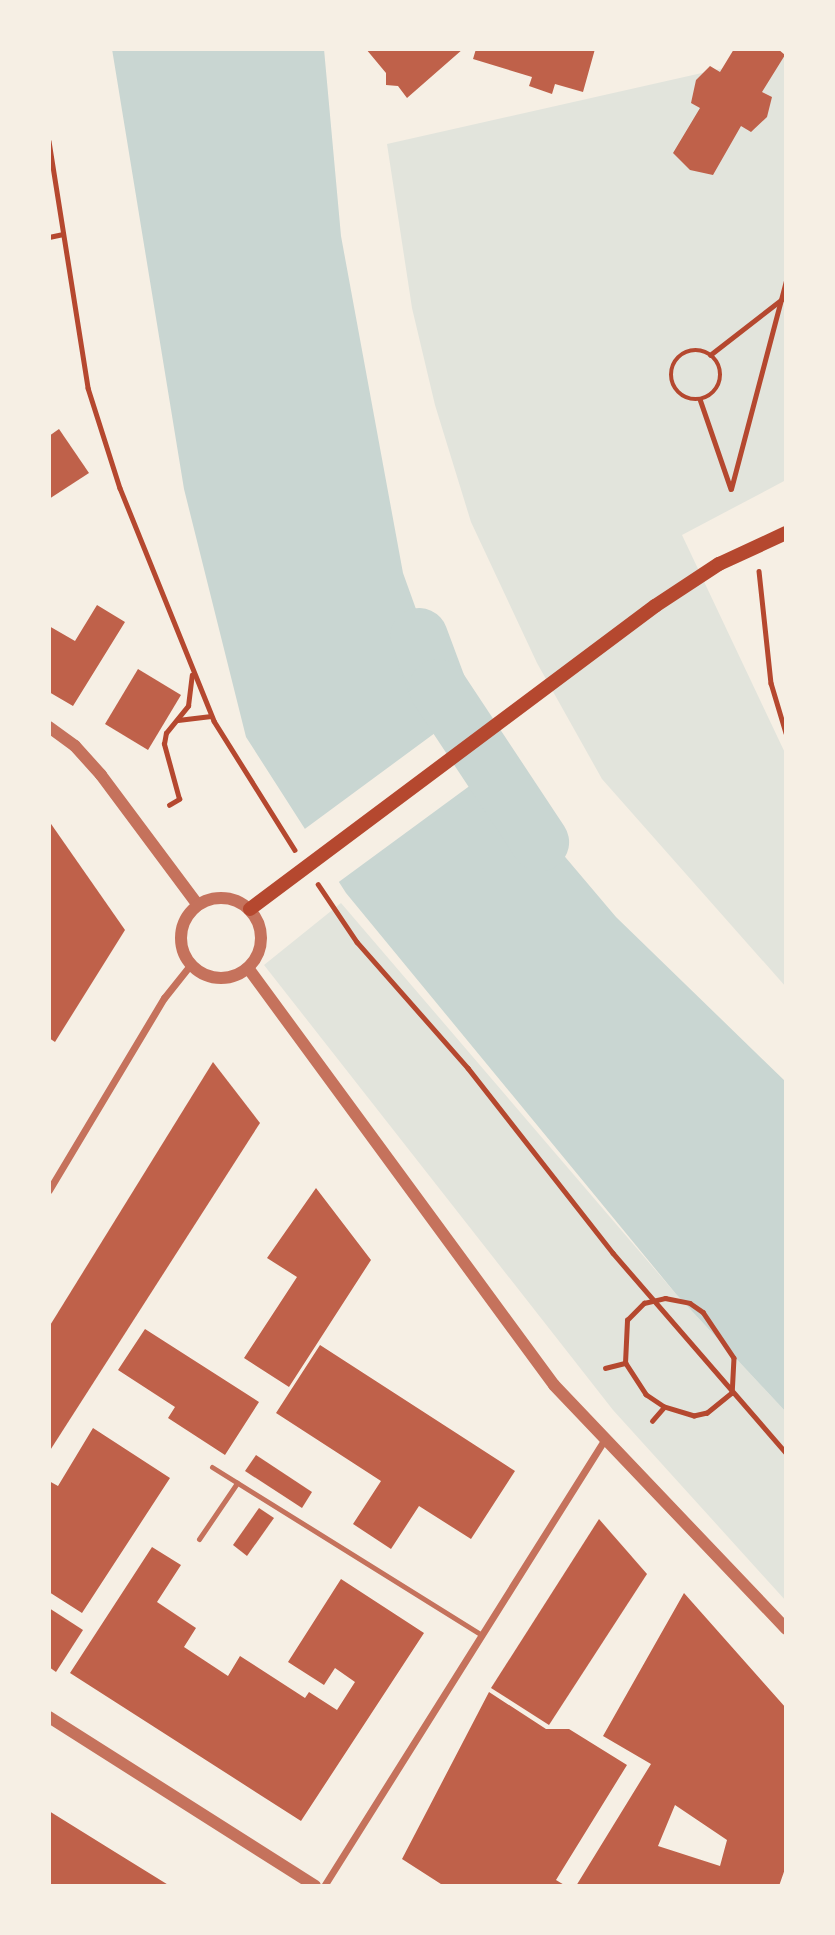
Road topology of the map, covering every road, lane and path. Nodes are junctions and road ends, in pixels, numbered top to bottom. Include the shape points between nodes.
1 (63, 234) dead end
2 (49, 237) edge
3 (786, 281) edge
4 (781, 300) junction
5 (710, 355) junction
6 (701, 399) junction
7 (786, 533) edge
8 (756, 546) junction
9 (192, 671) dead end
10 (211, 716) dead end
11 (176, 720) junction
12 (49, 727) edge
13 (786, 733) edge
14 (169, 805) dead end
15 (198, 905) junction
16 (250, 909) junction
17 (191, 964) junction
18 (248, 968) junction
19 (49, 1190) edge
20 (625, 1363) junction
21 (605, 1368) dead end
22 (664, 1408) junction
23 (652, 1421) dead end
24 (603, 1441) junction
25 (212, 1467) dead end
26 (237, 1483) junction
27 (199, 1539) dead end
28 (786, 1629) edge
29 (482, 1635) junction
30 (49, 1717) edge
31 (315, 1886) edge
32 (324, 1886) edge

1 - 2 path
3 - 4 path
4 - 5 path
4 - 6 path via 731,489
5 - 6 path via 723,367 715,395
5 - 6 path via 702,348 677,355 668,382 687,401
7 - 8 main road
8 - 13 path via 771,683
8 - 16 main road via 692,580
9 - 11 path via 193,692
10 - 11 path
11 - 14 path via 164,744 178,799
12 - 15 street via 75,746 101,775
15 - 16 street via 219,897
15 - 17 street via 182,926 181,940
16 - 18 street via 258,920 261,946
17 - 18 street via 200,972 225,978
17 - 19 street via 164,998
18 - 24 street via 554,1385
20 - 21 path
20 - 22 path via 646,1395
20 - 22 path via 627,1320 644,1303 676,1298 710,1320 734,1358 732,1393 707,1413 694,1416
22 - 23 path
24 - 28 street
24 - 29 street
25 - 26 lane
26 - 27 lane
26 - 29 lane
29 - 32 street
30 - 31 street

